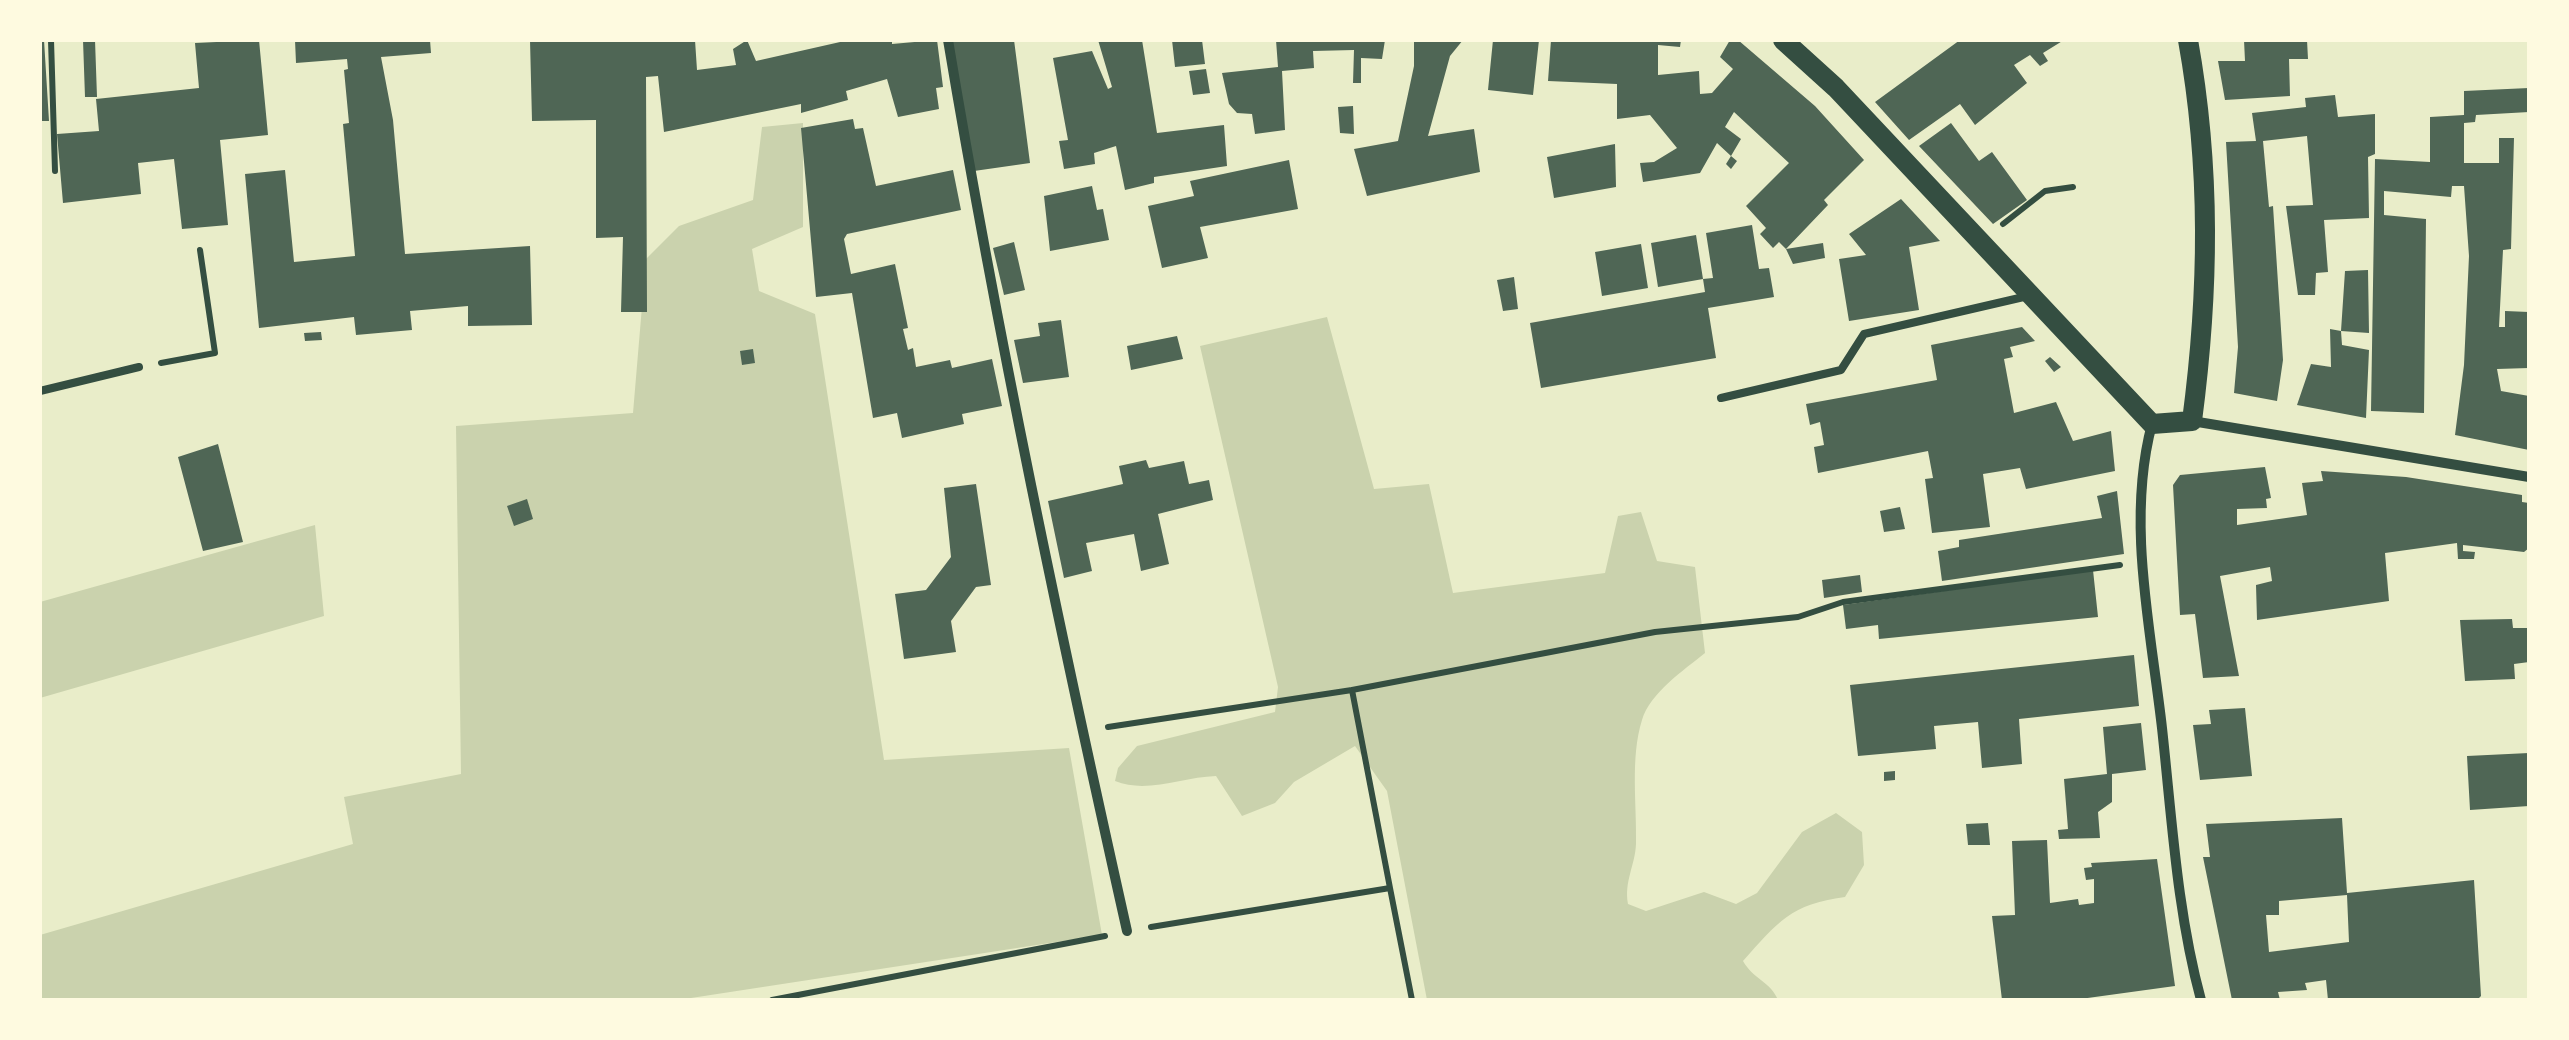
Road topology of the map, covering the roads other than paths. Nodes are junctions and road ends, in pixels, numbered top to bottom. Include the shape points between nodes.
1 (948, 40) edge
2 (1782, 40) edge
3 (2188, 40) edge
4 (2028, 296) junction
5 (139, 367) road end
6 (40, 392) edge
7 (1721, 398) dead end
8 (2192, 421) junction
9 (2152, 424) junction
10 (2529, 477) edge
11 (1127, 932) road end
12 (2202, 1000) edge

1 - 11 street via 979,224
2 - 4 main road via 1836,88
3 - 8 main road via 2204,142 2207,292
4 - 7 lane via 1864,334 1841,370
4 - 9 main road
5 - 6 lane
8 - 9 main road
8 - 10 street
9 - 12 street via 2143,458 2143,562 2181,902

